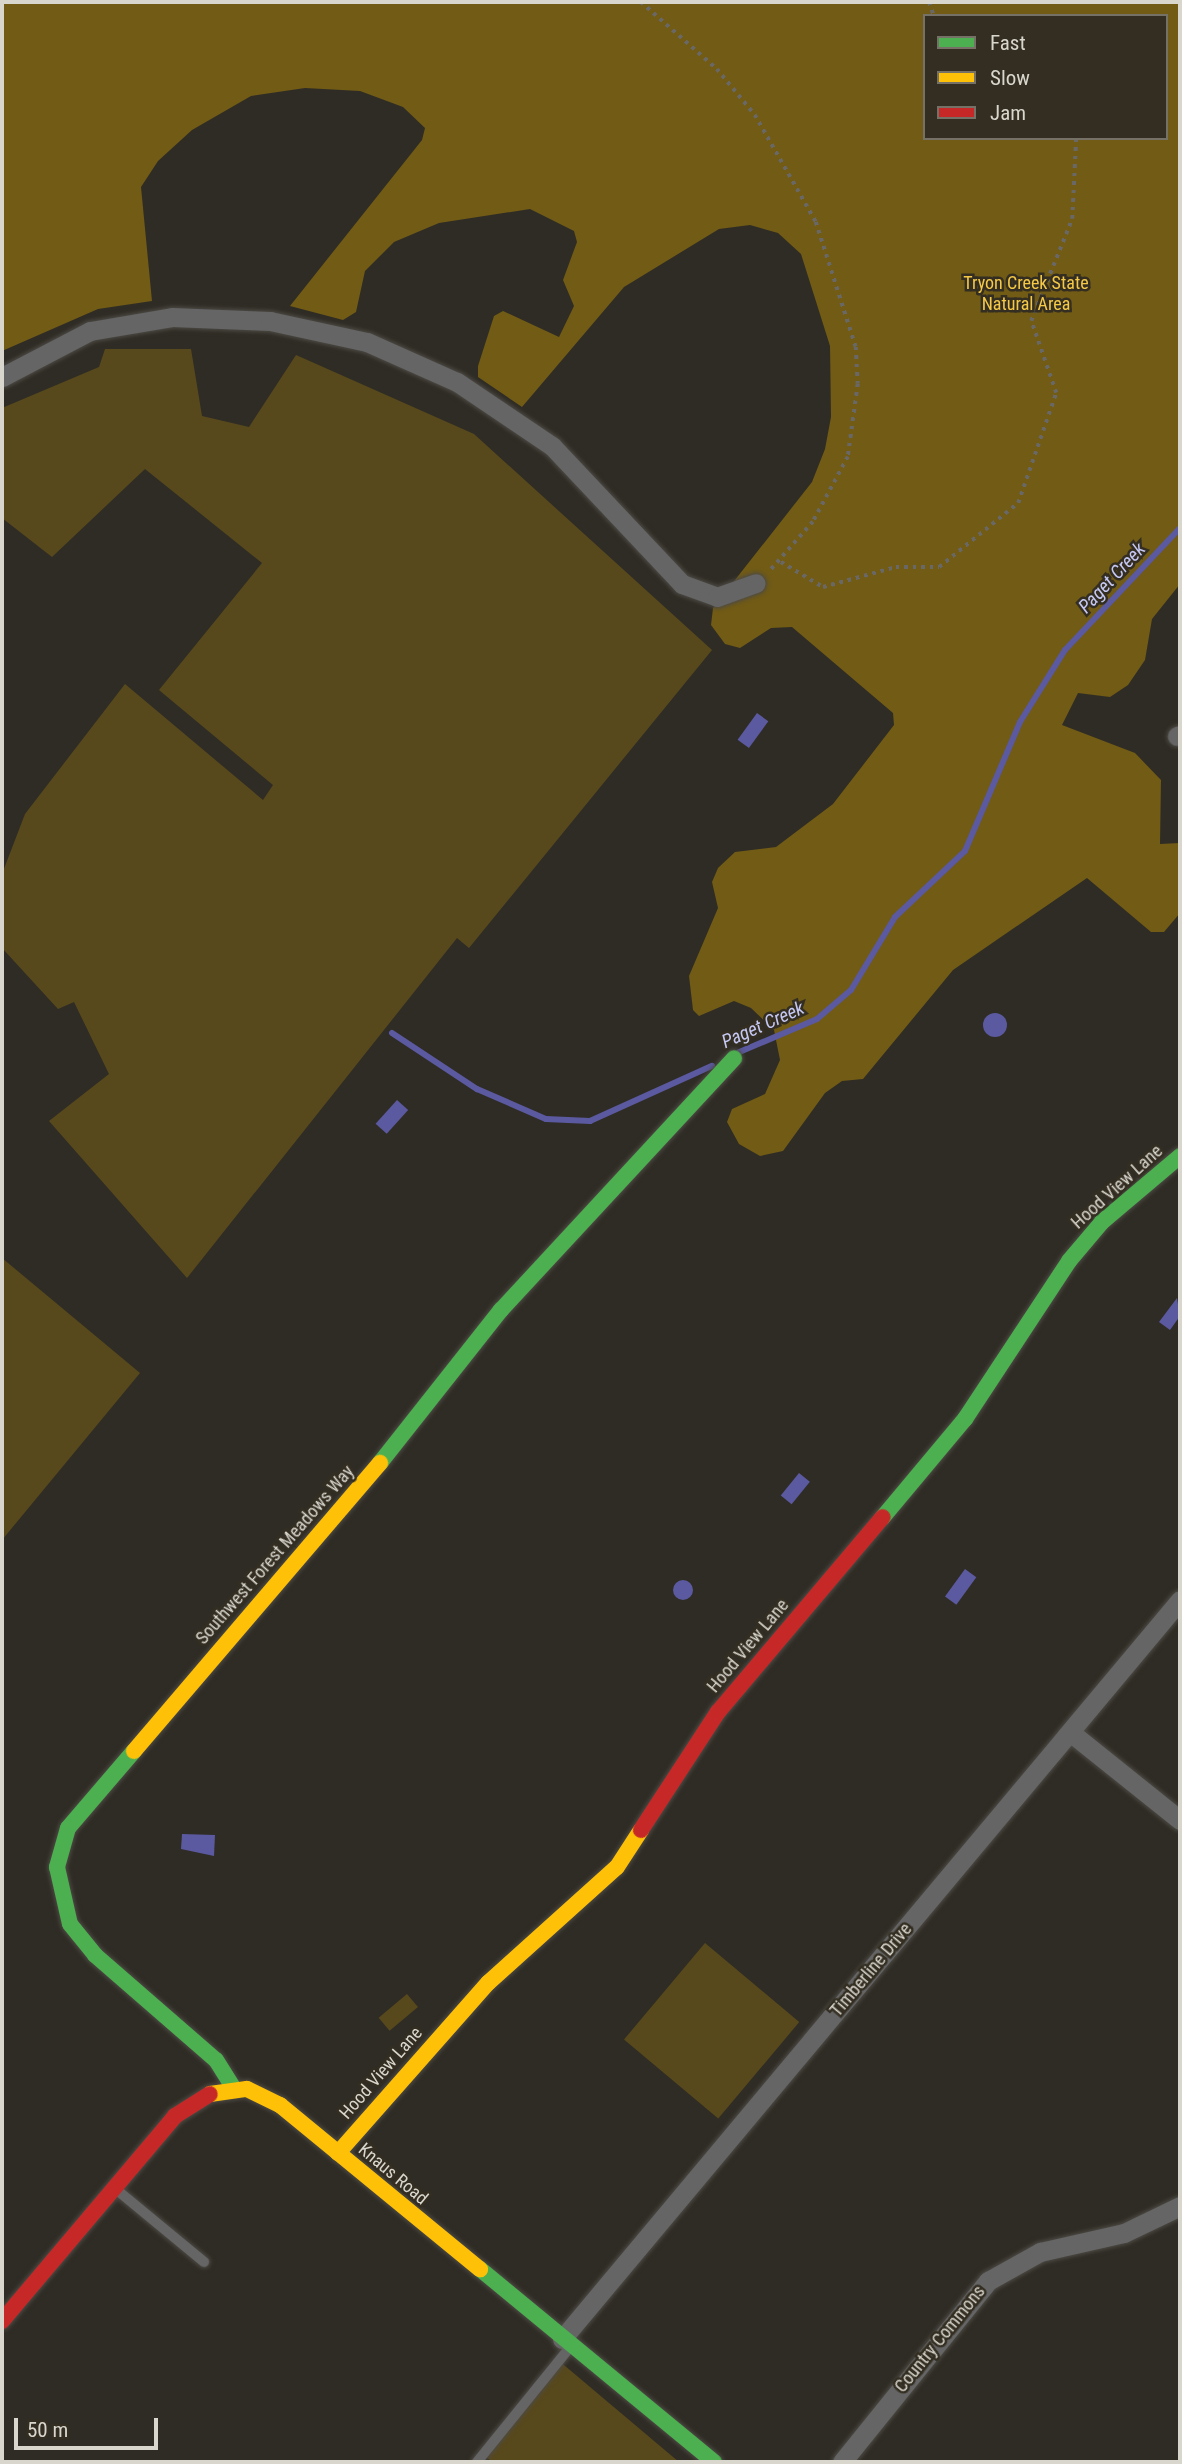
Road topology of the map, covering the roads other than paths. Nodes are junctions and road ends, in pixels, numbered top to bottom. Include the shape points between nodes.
1 (2, 377) edge
2 (755, 583) road end
3 (734, 1058) dead end
4 (1180, 1156) edge
5 (1180, 1601) edge
6 (1070, 1732) junction
7 (1180, 1820) edge
8 (234, 2089) junction
9 (338, 2153) junction
10 (114, 2187) junction
11 (1180, 2206) edge
12 (204, 2262) dead end
13 (2, 2321) edge
14 (567, 2342) junction
15 (477, 2462) edge
16 (714, 2462) edge
17 (842, 2462) edge

1 - 2 street via 90,331 172,317 270,321 367,342 457,382 552,446 682,584 717,597
3 - 8 street, Southwest Forest Meadows Way via 500,1310 412,1425 68,1829 57,1867 70,1924 95,1955 216,2060
4 - 9 street, Hood View Lane via 1102,1222 1069,1261 965,1419 718,1712 617,1867 488,1983
5 - 6 street, Timberline Drive
6 - 7 street
6 - 14 street, Timberline Drive
8 - 9 street, Knaus Road via 266,2095
8 - 10 street via 181,2111
9 - 14 street, Knaus Road
10 - 12 lane
10 - 13 street
11 - 17 street, Country Commons via 1124,2233 1040,2252 988,2281
14 - 15 lane
14 - 16 street, Knaus Road

